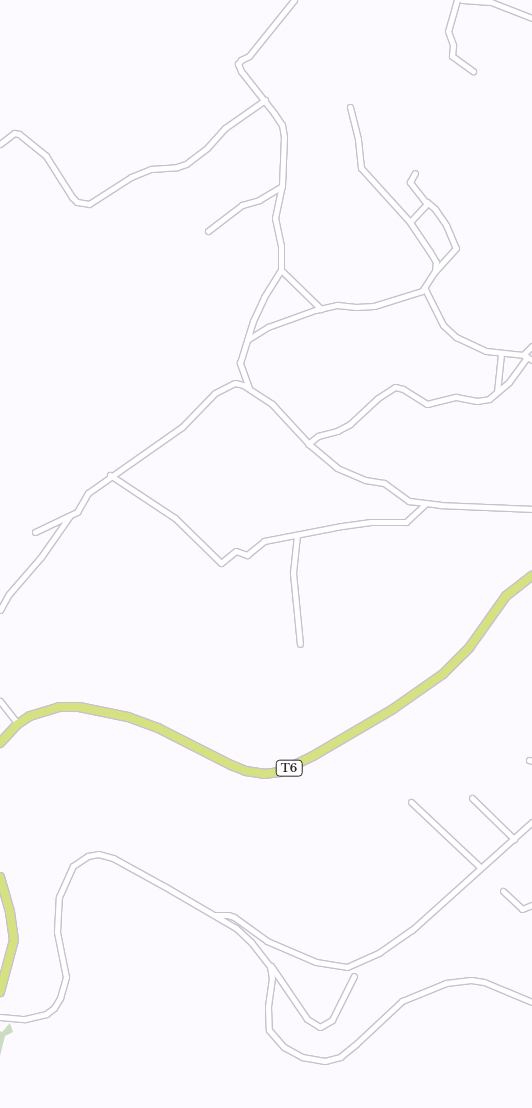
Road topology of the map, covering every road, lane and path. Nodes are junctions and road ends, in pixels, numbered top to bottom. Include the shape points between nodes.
1 (294, 0) edge
2 (457, 0) edge
3 (462, 0) edge
4 (491, 1) edge
5 (532, 18) edge
6 (473, 71) dead end
7 (265, 100) junction
8 (350, 107) dead end
9 (0, 144) edge
10 (416, 173) dead end
11 (282, 186) junction
12 (427, 202) junction
13 (410, 222) junction
14 (208, 231) dead end
15 (281, 270) junction
16 (436, 271) junction
17 (425, 289) junction
18 (321, 309) junction
19 (246, 340) junction
20 (532, 346) edge
21 (501, 353) junction
22 (527, 357) edge
23 (249, 388) junction
24 (497, 393) junction
25 (308, 444) junction
26 (110, 475) junction
27 (425, 504) junction
28 (532, 509) edge
29 (69, 517) junction
30 (35, 532) dead end
31 (297, 536) junction
32 (532, 576) edge
33 (0, 610) edge
34 (300, 644) dead end
35 (0, 700) edge
36 (18, 724) junction
37 (0, 743) edge
38 (472, 798) dead end
39 (411, 802) dead end
40 (532, 822) edge
41 (514, 839) junction
42 (481, 868) junction
43 (0, 877) edge
44 (503, 891) dead end
45 (532, 905) edge
46 (214, 915) junction
47 (270, 966) junction
48 (354, 976) dead end
49 (0, 992) edge
50 (532, 1002) edge
51 (0, 1018) edge

1 - 7 street via 249,56 238,64
2 - 6 street via 448,31 453,45 452,56
3 - 4 street
4 - 5 street
7 - 9 street via 225,128 186,164 152,168 131,177 89,204 77,202 46,156 19,134 14,133
7 - 11 street via 283,131
8 - 13 street via 361,168
10 - 12 street via 410,182
11 - 14 street via 238,208
11 - 15 street via 275,218 281,246
12 - 13 street
12 - 16 street via 446,225 456,248
13 - 16 street via 433,257
15 - 18 street
15 - 19 street via 264,297
16 - 17 street
17 - 18 street via 374,306 337,305
17 - 21 street via 451,334 481,349
18 - 19 street via 268,327
19 - 23 street via 239,366
20 - 22 street
21 - 22 street
21 - 24 street
22 - 24 street
23 - 25 street via 272,404
23 - 26 street via 238,383 229,384 215,393 182,427
24 - 25 street via 484,401 456,397 427,404 395,387 350,424 318,436
25 - 27 street via 345,472 384,483 409,501
26 - 29 street via 88,493 81,507
26 - 31 street via 175,518 220,563 238,550 247,556 264,541
27 - 28 street
27 - 31 street via 406,522 371,522
29 - 30 street
29 - 33 street
31 - 34 street via 293,573
32 - 36 highway, T6 via 506,596 469,648 443,674 378,718 280,772 264,774 231,766 158,728 98,710 59,707 30,716
35 - 36 street
36 - 37 highway, T6
38 - 41 street
39 - 42 street
40 - 41 street
41 - 42 street
42 - 46 street via 412,930 380,952 347,967 316,962 267,941 234,917
43 - 49 highway via 14,940
44 - 45 street via 522,908
46 - 47 street via 236,928
46 - 51 street via 113,858 98,854 88,856 73,866 60,897 57,932 66,977 60,998 46,1014 25,1019
47 - 48 street via 307,1019 320,1027 332,1020
47 - 50 street via 268,1021 272,1036 292,1052 318,1060 340,1057 402,1001 446,983 484,982

